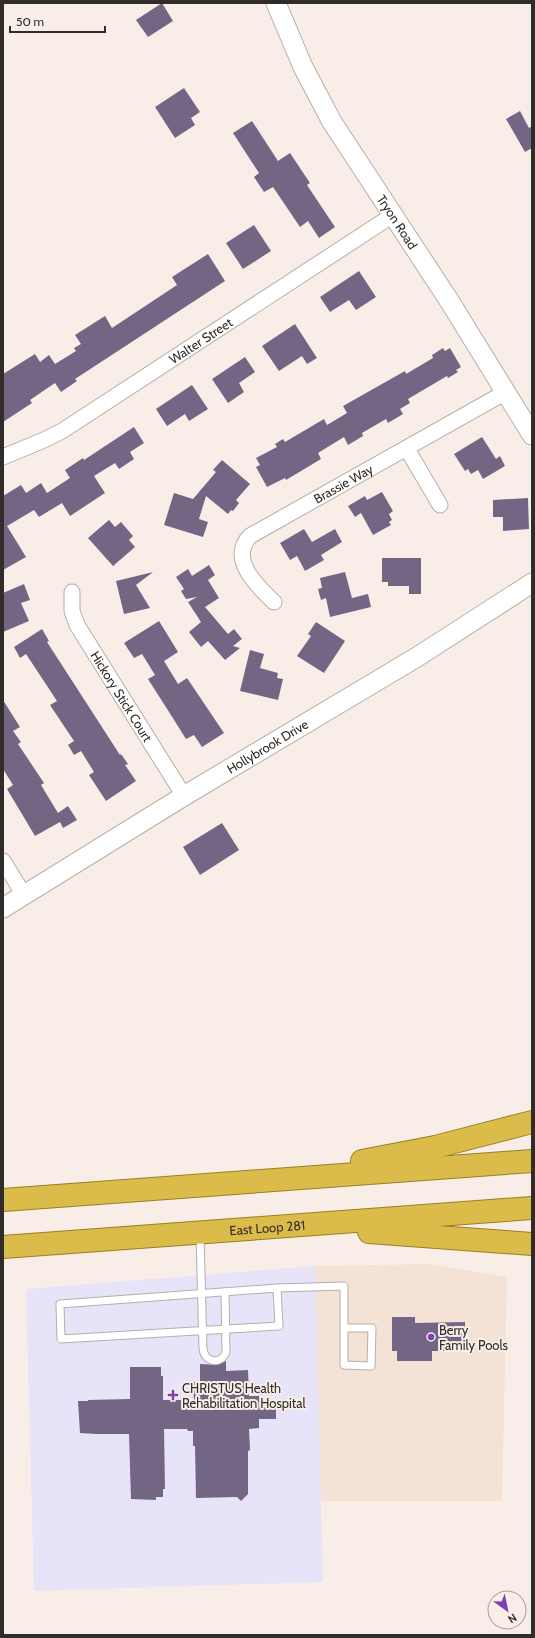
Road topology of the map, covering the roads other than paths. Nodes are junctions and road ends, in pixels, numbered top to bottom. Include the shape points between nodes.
1 (276, 3) edge
2 (393, 215) junction
3 (506, 392) junction
4 (532, 435) edge
5 (406, 449) junction
6 (3, 457) edge
7 (440, 506) dead end
8 (532, 582) edge
9 (72, 592) dead end
10 (274, 602) dead end
11 (184, 796) junction
12 (3, 861) edge
13 (24, 895) junction
14 (3, 908) edge
15 (532, 1122) edge
16 (532, 1162) edge
17 (272, 1180) junction
18 (3, 1200) edge
19 (532, 1208) edge
20 (280, 1227) junction
21 (200, 1233) junction
22 (532, 1244) edge
23 (3, 1247) edge
24 (277, 1288) junction
25 (225, 1292) junction
26 (202, 1293) junction
27 (345, 1328) junction
28 (226, 1329) junction
29 (203, 1330) junction

1 - 2 street, Tryon Road via 321,102
2 - 3 street, Tryon Road
2 - 6 street, Walter Street via 62,431
3 - 4 street, Tryon Road
3 - 5 street, Brassie Way
5 - 7 street
5 - 10 street, Brassie Way via 247,539 242,550 243,563 257,585
8 - 11 street, Hollybrook Drive via 417,656
9 - 11 street, Hickory Stick Court via 72,611 77,625
11 - 13 street, Hollybrook Drive
12 - 13 street
13 - 14 street, Hollybrook Drive
15 - 17 highway via 410,1152 338,1164
16 - 17 highway
17 - 18 highway
19 - 20 highway, East Loop 281
20 - 21 highway, East Loop 281
20 - 22 highway via 400,1233
21 - 23 highway, East Loop 281
21 - 26 lane
24 - 25 lane
24 - 27 lane via 344,1286
24 - 28 lane via 279,1326
25 - 26 lane
25 - 28 lane
26 - 29 lane
26 - 29 lane via 60,1304 62,1339
27 - 27 lane via 344,1365 371,1366 372,1328
28 - 29 lane
28 - 29 lane via 226,1352 223,1358 215,1361 205,1356

